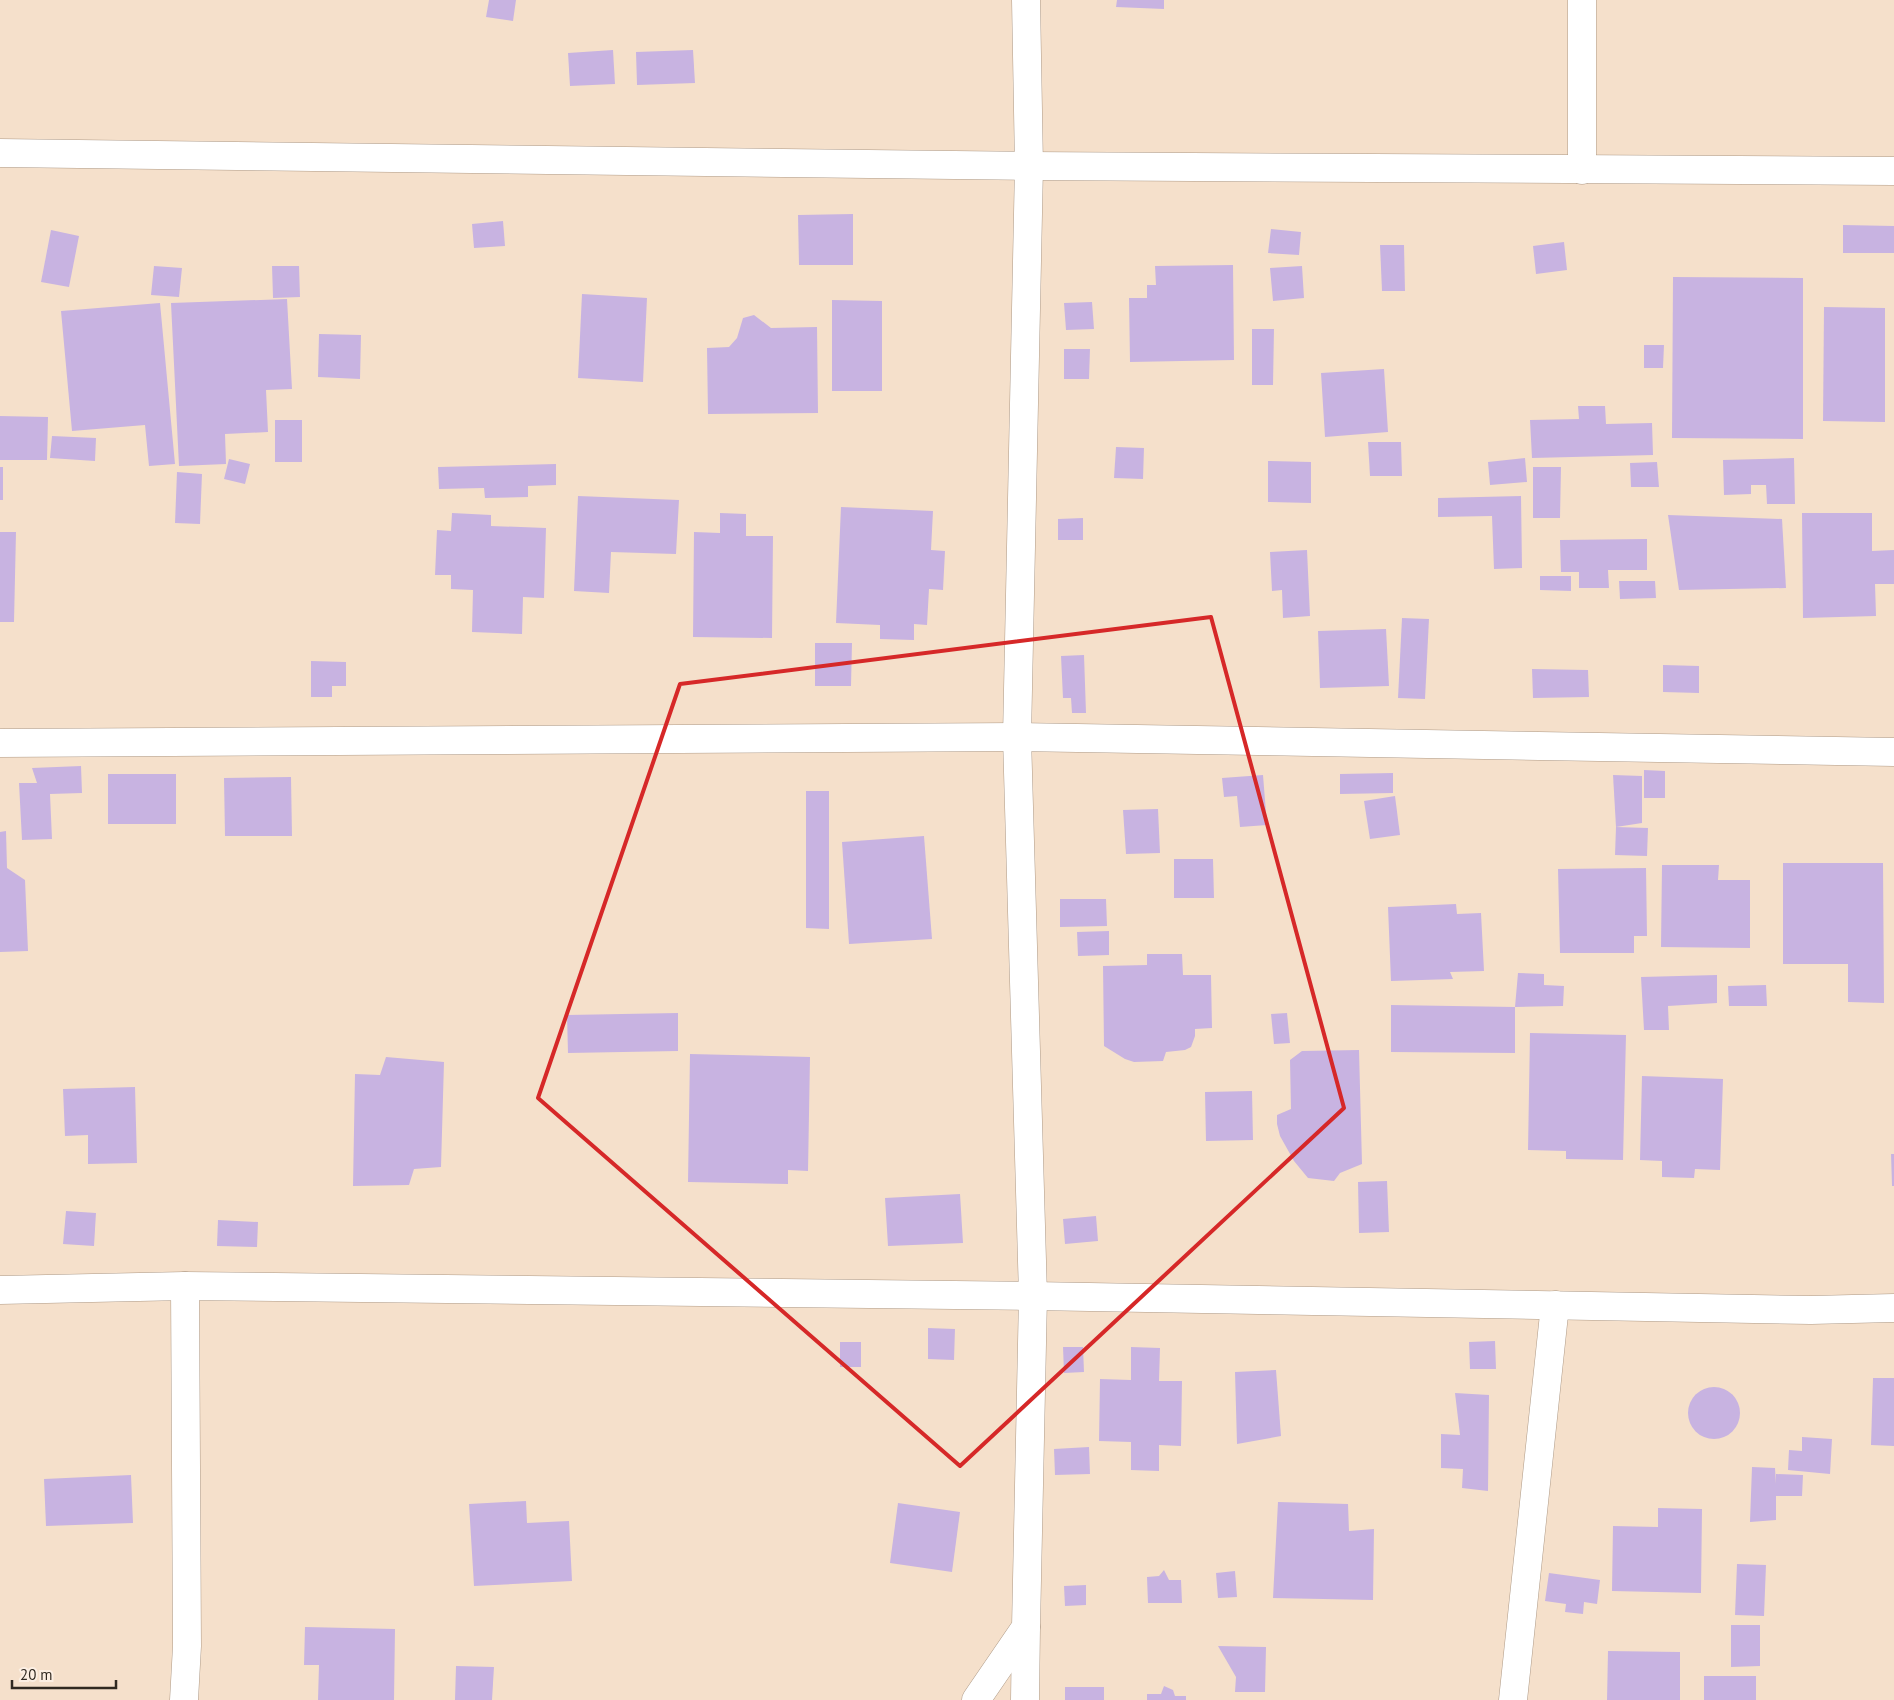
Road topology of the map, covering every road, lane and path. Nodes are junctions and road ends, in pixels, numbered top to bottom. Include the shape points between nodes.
1 (1026, 0) edge
2 (1582, 0) edge
3 (0, 153) edge
4 (1029, 166) junction
5 (1582, 170) junction
6 (1894, 172) edge
7 (1017, 738) junction
8 (0, 743) edge
9 (1894, 752) edge
10 (185, 1286) junction
11 (0, 1290) edge
12 (1033, 1296) junction
13 (1555, 1305) junction
14 (1894, 1308) edge
15 (1026, 1627) junction
16 (184, 1700) edge
17 (976, 1700) edge
18 (1025, 1700) edge
19 (1513, 1700) edge

1 - 4 street
2 - 5 street
3 - 4 street
4 - 5 street
4 - 7 street
5 - 6 street
7 - 8 street
7 - 9 street
7 - 12 street
10 - 11 street
10 - 12 street
10 - 16 street via 187,1646
12 - 13 street
12 - 15 street
13 - 14 street via 1811,1310
13 - 19 street
15 - 17 street
15 - 18 street

